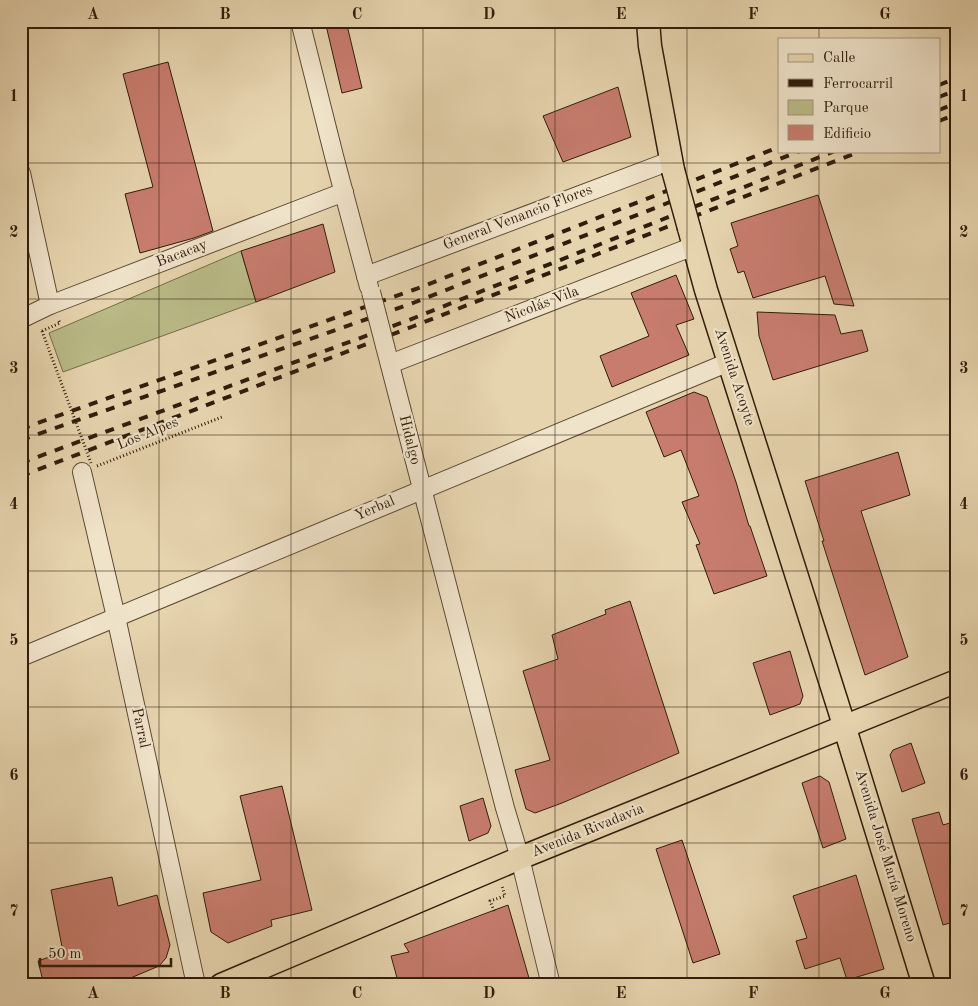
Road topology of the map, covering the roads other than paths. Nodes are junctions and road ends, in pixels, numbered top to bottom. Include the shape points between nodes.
1 (300, 21) edge
2 (648, 21) edge
3 (671, 165) junction
4 (21, 173) edge
5 (344, 192) junction
6 (691, 237) junction
7 (368, 284) junction
8 (50, 305) junction
9 (21, 319) edge
10 (729, 362) junction
11 (390, 364) junction
12 (86, 467) road end
13 (422, 489) junction
14 (116, 617) junction
15 (21, 657) edge
16 (957, 681) edge
17 (845, 727) junction
18 (520, 858) junction
19 (196, 985) edge
20 (220, 985) edge
21 (551, 985) edge
22 (924, 985) edge

1 - 5 street, Hidalgo
2 - 3 main road, Avenida Acoyte
3 - 6 main road, Avenida Acoyte, bridge
3 - 7 street, General Venancio Flores
4 - 8 street
5 - 7 street, Hidalgo
5 - 8 street, Bacacay
6 - 10 main road, Avenida Acoyte
6 - 11 street, Nicolás Vila
7 - 11 street, Hidalgo, bridge
8 - 9 street, Bacacay
10 - 13 street, Yerbal
10 - 17 main road, Avenida Acoyte
11 - 13 street, Hidalgo
12 - 14 street, Parral
13 - 14 street, Yerbal
13 - 18 street, Hidalgo
14 - 15 street, Yerbal
14 - 19 street, Parral
16 - 17 main road, Avenida Rivadavia
17 - 18 main road, Avenida Rivadavia
17 - 22 main road, Avenida José María Moreno
18 - 20 main road, Avenida Rivadavia
18 - 21 street, Hidalgo

